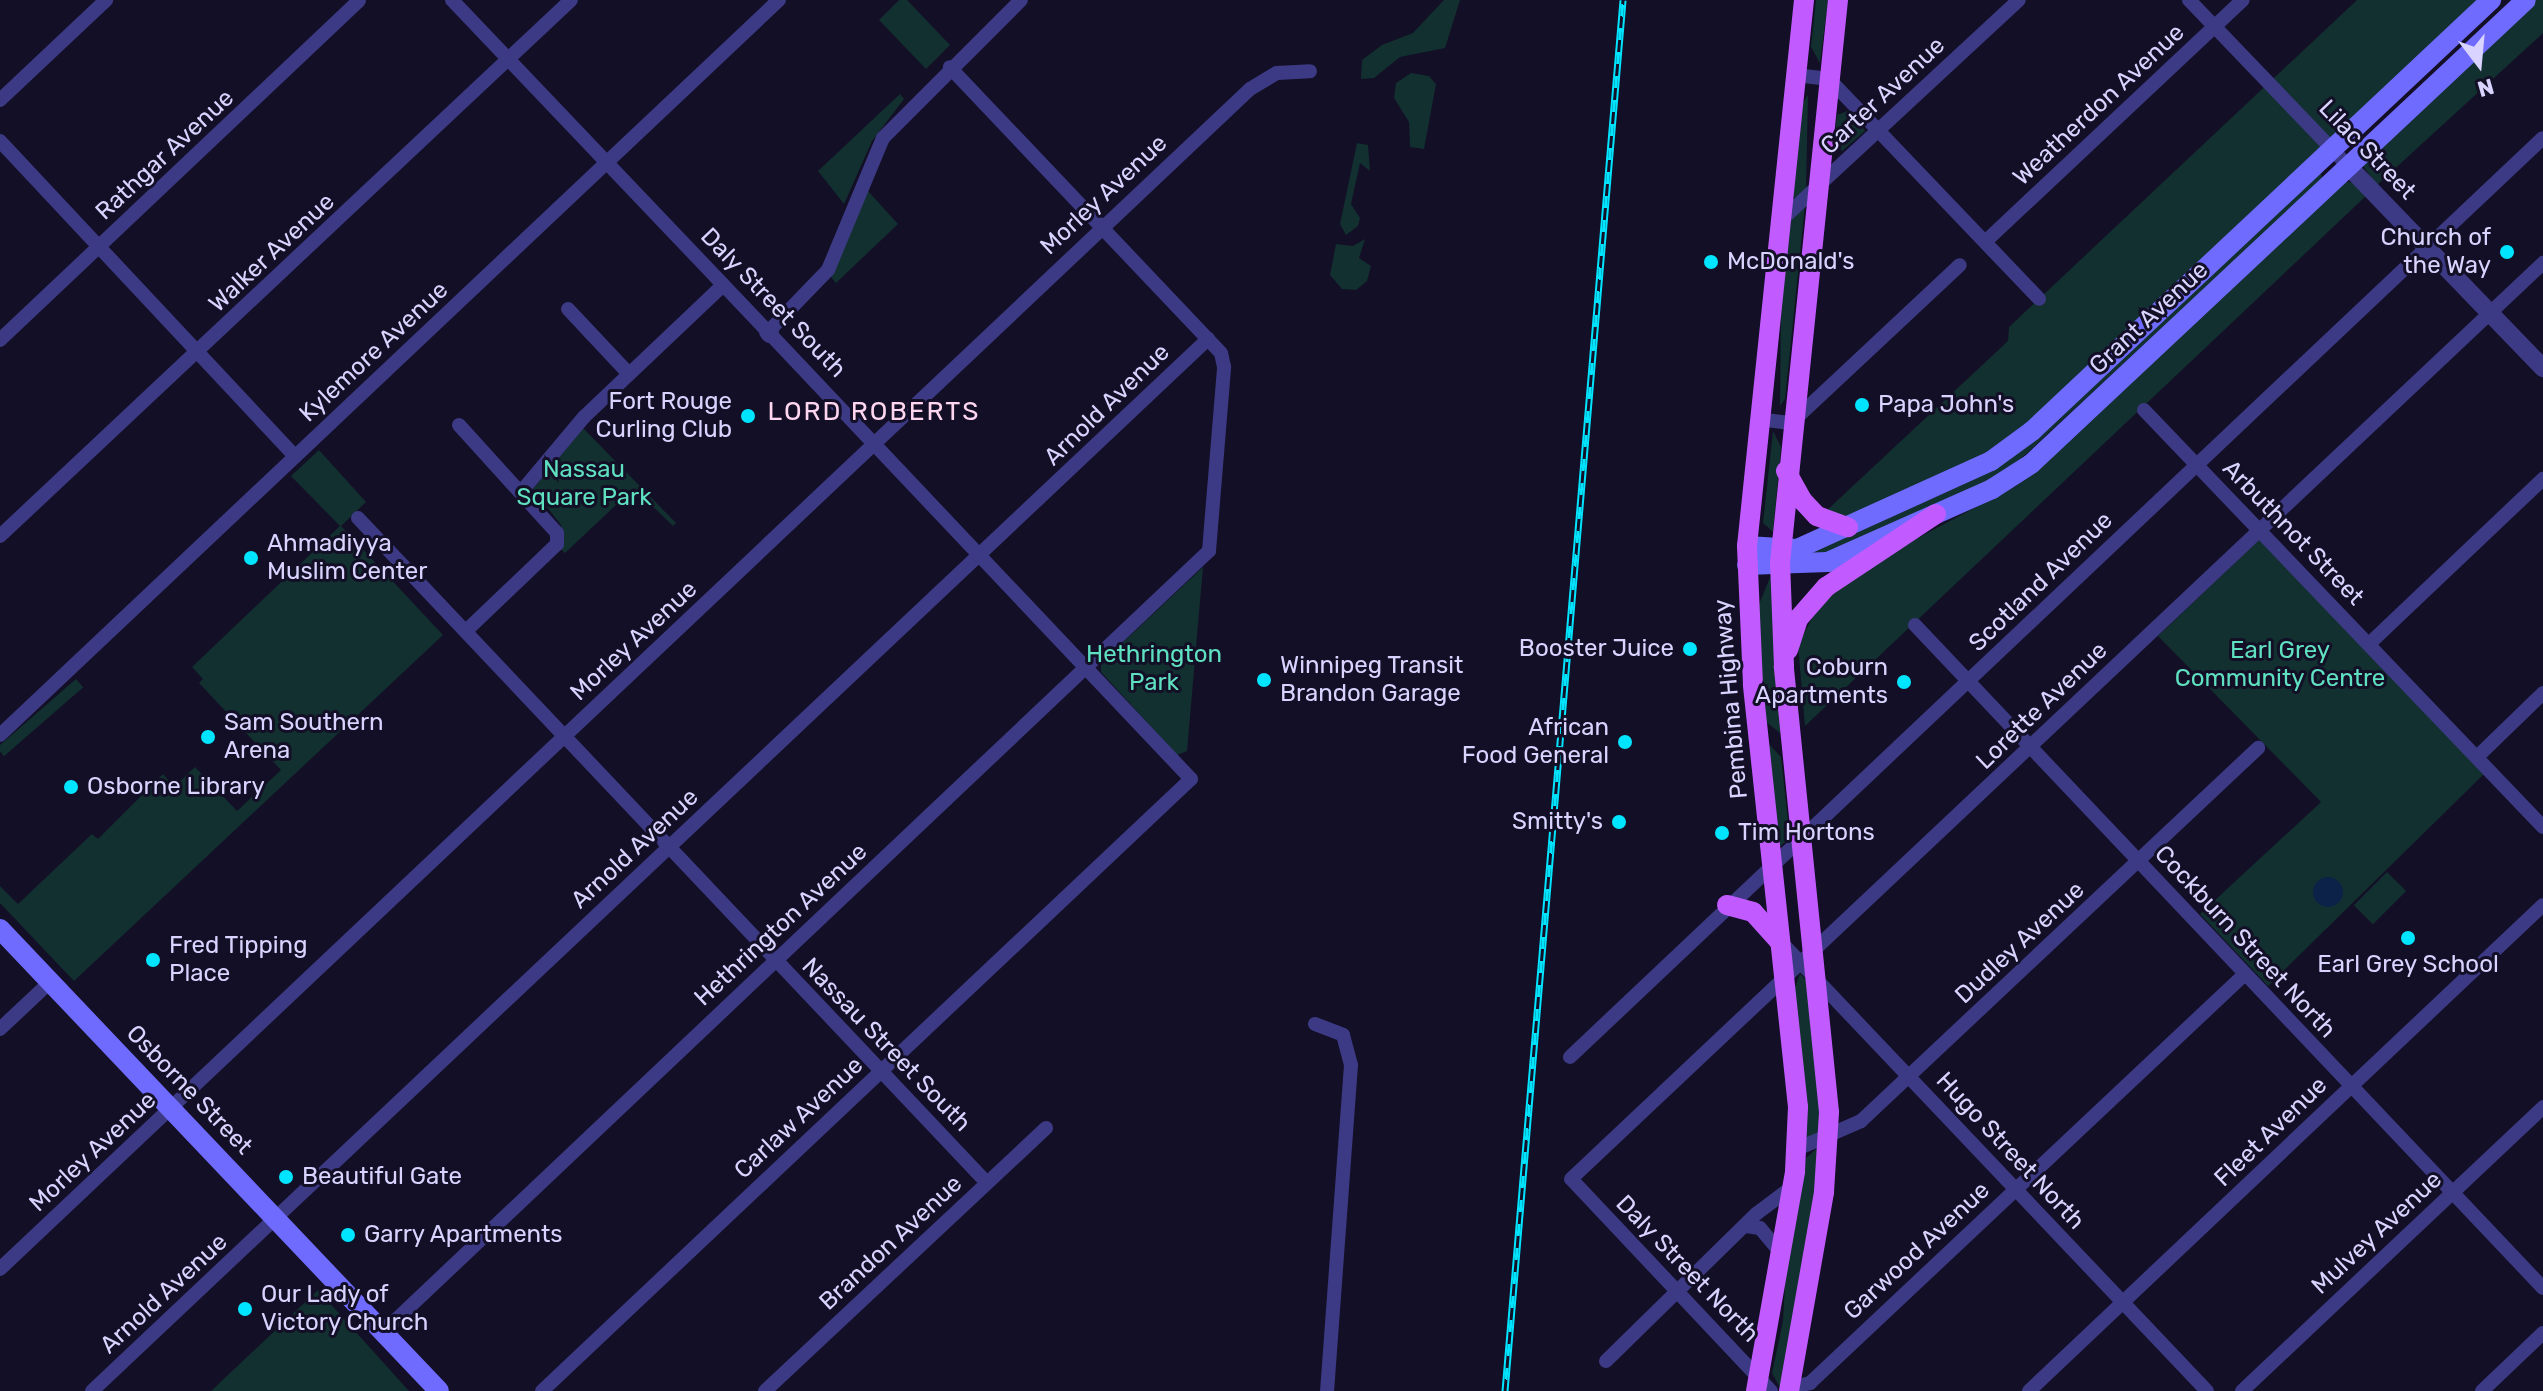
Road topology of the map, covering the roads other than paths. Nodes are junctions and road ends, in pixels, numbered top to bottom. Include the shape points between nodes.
1 (106, 0) edge
2 (359, 0) edge
3 (452, 0) edge
4 (571, 0) edge
5 (779, 0) edge
6 (1021, 0) edge
7 (1804, 0) edge
8 (1838, 0) edge
9 (2019, 0) edge
10 (2189, 0) edge
11 (2243, 0) edge
12 (2491, 0) edge
13 (2526, 0) edge
14 (2215, 27) junction
15 (509, 59) junction
16 (950, 67) junction
17 (1310, 71) dead end
18 (1796, 75) junction
19 (1829, 79) junction
20 (0, 100) edge
21 (1880, 129) junction
22 (2543, 138) edge
23 (0, 141) edge
24 (2331, 149) junction
25 (607, 164) junction
26 (2348, 166) junction
27 (1816, 188) junction
28 (1778, 224) junction
29 (1102, 227) junction
30 (1986, 241) junction
31 (2428, 246) junction
32 (100, 247) junction
33 (2543, 263) edge
34 (1960, 265) dead end
35 (723, 285) junction
36 (2039, 299) dead end
37 (568, 309) dead end
38 (2490, 313) junction
39 (769, 333) junction
40 (1208, 339) junction
41 (0, 340) edge
42 (199, 351) junction
43 (2543, 368) edge
44 (629, 374) junction
45 (2144, 410) dead end
46 (1758, 419) junction
47 (1791, 423) junction
48 (459, 425) dead end
49 (875, 445) junction
50 (295, 456) junction
51 (2196, 464) junction
52 (1786, 471) junction
53 (2543, 479) edge
54 (521, 492) junction
55 (1936, 514) junction
56 (358, 518) dead end
57 (1848, 527) junction
58 (2260, 529) junction
59 (0, 536) edge
60 (980, 555) junction
61 (1747, 555) junction
62 (1781, 556) junction
63 (1915, 625) dead end
64 (466, 631) junction
65 (2369, 644) junction
66 (1784, 666) junction
67 (1087, 668) junction
68 (1969, 682) junction
69 (2543, 693) edge
70 (1758, 730) junction
71 (0, 735) edge
72 (564, 737) junction
73 (2031, 747) junction
74 (2258, 748) dead end
75 (2477, 757) junction
76 (1795, 770) junction
77 (1191, 779) joint
78 (2543, 827) edge
79 (1802, 839) junction
80 (669, 848) junction
81 (2139, 861) junction
82 (1772, 862) junction
83 (1727, 905) junction
84 (2543, 905) edge
85 (0, 929) edge
86 (1781, 942) junction
87 (1807, 958) junction
88 (776, 962) junction
89 (2245, 974) junction
90 (1785, 978) junction
91 (1817, 980) junction
92 (50, 982) junction
93 (1315, 1024) dead end
94 (0, 1029) edge
95 (1570, 1057) dead end
96 (881, 1072) junction
97 (1909, 1077) junction
98 (2351, 1086) junction
99 (2543, 1107) edge
100 (171, 1109) junction
101 (1046, 1128) dead end
102 (1829, 1135) junction
103 (1797, 1149) junction
104 (1571, 1179) joint
105 (987, 1183) junction
106 (1792, 1187) junction
107 (2015, 1189) junction
108 (2452, 1193) junction
109 (276, 1219) junction
110 (1746, 1226) junction
111 (1780, 1252) junction
112 (0, 1269) edge
113 (2543, 1288) edge
114 (1679, 1292) junction
115 (2123, 1303) junction
116 (383, 1332) junction
117 (2543, 1333) edge
118 (1606, 1361) dead end
119 (1773, 1387) edge
120 (92, 1391) edge
121 (439, 1391) edge
122 (542, 1391) edge
123 (765, 1391) edge
124 (1327, 1391) edge
125 (2029, 1391) edge
126 (2207, 1391) edge
127 (2242, 1391) edge
128 (2482, 1391) edge

1 - 20 street
2 - 32 street, Rathgar Avenue
3 - 15 street, Daly Street South
4 - 15 street, Walker Avenue
5 - 25 street, Kylemore Avenue
6 - 16 street
7 - 18 main road, Pembina Highway
8 - 19 main road
9 - 21 street, Carter Avenue
10 - 14 street, Lilac Street
11 - 14 street, Weatherdon Avenue
12 - 24 main road, Grant Avenue
13 - 26 main road, Grant Avenue
14 - 24 street, Lilac Street
14 - 30 street, Weatherdon Avenue
15 - 25 street, Daly Street South
15 - 42 street, Walker Avenue
16 - 29 street
16 - 39 street via 883,138 828,270
17 - 29 street, Morley Avenue via 1277,73 1258,82
18 - 19 street
18 - 28 main road, Pembina Highway
19 - 21 street
19 - 27 main road
21 - 27 street, Carter Avenue
21 - 30 street
22 - 31 street, Scotland Avenue
23 - 32 street
24 - 26 street, Lilac Street
24 - 57 main road, Grant Avenue via 2032,431 1949,484
25 - 35 street, Daly Street South
25 - 50 street, Kylemore Avenue
26 - 31 street, Lilac Street
26 - 55 main road, Grant Avenue via 2031,464
27 - 28 street, Carter Avenue
27 - 47 main road
28 - 46 main road, Pembina Highway
29 - 40 street
29 - 49 street, Morley Avenue
30 - 36 street
31 - 38 street, Lilac Street
31 - 51 street, Scotland Avenue
32 - 41 street, Rathgar Avenue
32 - 42 street
33 - 38 street, Lorette Avenue
34 - 47 street
35 - 39 street, Daly Street South
35 - 44 street
37 - 44 street
38 - 43 street, Lilac Street
38 - 58 street, Lorette Avenue
39 - 49 street, Daly Street South
40 - 60 street, Arnold Avenue
40 - 67 street, Hethrington Avenue via 1223,359 1209,551
42 - 50 street
42 - 59 street, Walker Avenue
44 - 54 street via 584,417
45 - 51 street, Arbuthnot Street
46 - 47 street
46 - 61 main road, Pembina Highway
47 - 52 main road
48 - 54 street
49 - 60 street, Daly Street South
49 - 72 street, Morley Avenue
50 - 71 street, Kylemore Avenue
51 - 58 street, Arbuthnot Street
51 - 68 street, Scotland Avenue
52 - 57 main road via 1817,516
52 - 62 main road
53 - 65 street
54 - 64 street via 557,533 557,544
55 - 62 main road, Grant Avenue via 1828,562
55 - 66 main road via 1826,587 1798,619
56 - 64 street, Nassau Street South
57 - 62 main road, Grant Avenue
58 - 65 street, Arbuthnot Street
58 - 73 street, Lorette Avenue
60 - 67 street, Daly Street South
60 - 80 street, Arnold Avenue
61 - 62 main road, Grant Avenue
61 - 70 main road, Pembina Highway
62 - 66 main road
63 - 68 street, Cockburn Street North
64 - 72 street, Nassau Street South
65 - 75 street, Arbuthnot Street
66 - 76 main road
67 - 77 street, Daly Street South
67 - 88 street, Hethrington Avenue
68 - 73 street, Cockburn Street North
68 - 79 street, Scotland Avenue
69 - 75 street
70 - 76 main road via 1783,746
70 - 82 main road, Pembina Highway
72 - 80 street, Nassau Street South
72 - 100 street, Morley Avenue
73 - 81 street, Cockburn Street North
73 - 87 street, Lorette Avenue
74 - 81 street, Dudley Avenue
75 - 78 street, Arbuthnot Street
76 - 79 main road
77 - 96 street, Carlaw Avenue
79 - 82 street, Scotland Avenue
79 - 87 main road
80 - 88 street, Nassau Street South
80 - 109 street, Arnold Avenue
81 - 89 street, Cockburn Street North
81 - 97 street, Dudley Avenue
82 - 83 street, Scotland Avenue
82 - 86 main road, Pembina Highway
83 - 86 main road via 1753,912
83 - 95 street, Scotland Avenue
84 - 98 street, Fleet Avenue
85 - 92 main road, Osborne Street
86 - 87 street
86 - 90 main road, Pembina Highway
87 - 90 street, Lorette Avenue
87 - 91 main road
88 - 96 street, Nassau Street South
88 - 116 street, Hethrington Avenue
89 - 98 street, Cockburn Street North
89 - 107 street, Garwood Avenue
90 - 103 main road, Pembina Highway
90 - 104 street, Lorette Avenue
91 - 97 street, Hugo Street North
91 - 102 main road
92 - 94 street
92 - 100 main road, Osborne Street
93 - 124 street via 1343,1035 1351,1065
96 - 105 street, Nassau Street South
96 - 122 street, Carlaw Avenue
97 - 102 street, Dudley Avenue via 1861,1121
97 - 107 street, Hugo Street North
98 - 108 street, Cockburn Street North
98 - 115 street, Fleet Avenue
99 - 108 street, Mulvey Avenue
100 - 109 main road, Osborne Street
100 - 112 street, Morley Avenue
101 - 105 street, Brandon Avenue
102 - 103 street, Dudley Avenue
102 - 119 main road
103 - 106 main road, Pembina Highway
104 - 114 street, Daly Street North
105 - 123 street, Brandon Avenue
106 - 110 street
106 - 111 main road, Pembina Highway
107 - 115 street, Hugo Street North
107 - 119 street, Garwood Avenue via 1810,1383
108 - 113 street, Cockburn Street North
108 - 127 street, Mulvey Avenue
109 - 116 main road, Osborne Street
109 - 120 street, Arnold Avenue
110 - 111 street via 1760,1228
110 - 114 street
111 - 119 main road, Pembina Highway
114 - 118 street
114 - 119 street, Daly Street North
115 - 125 street, Fleet Avenue
115 - 126 street, Hugo Street North
116 - 121 main road, Osborne Street
117 - 128 street

